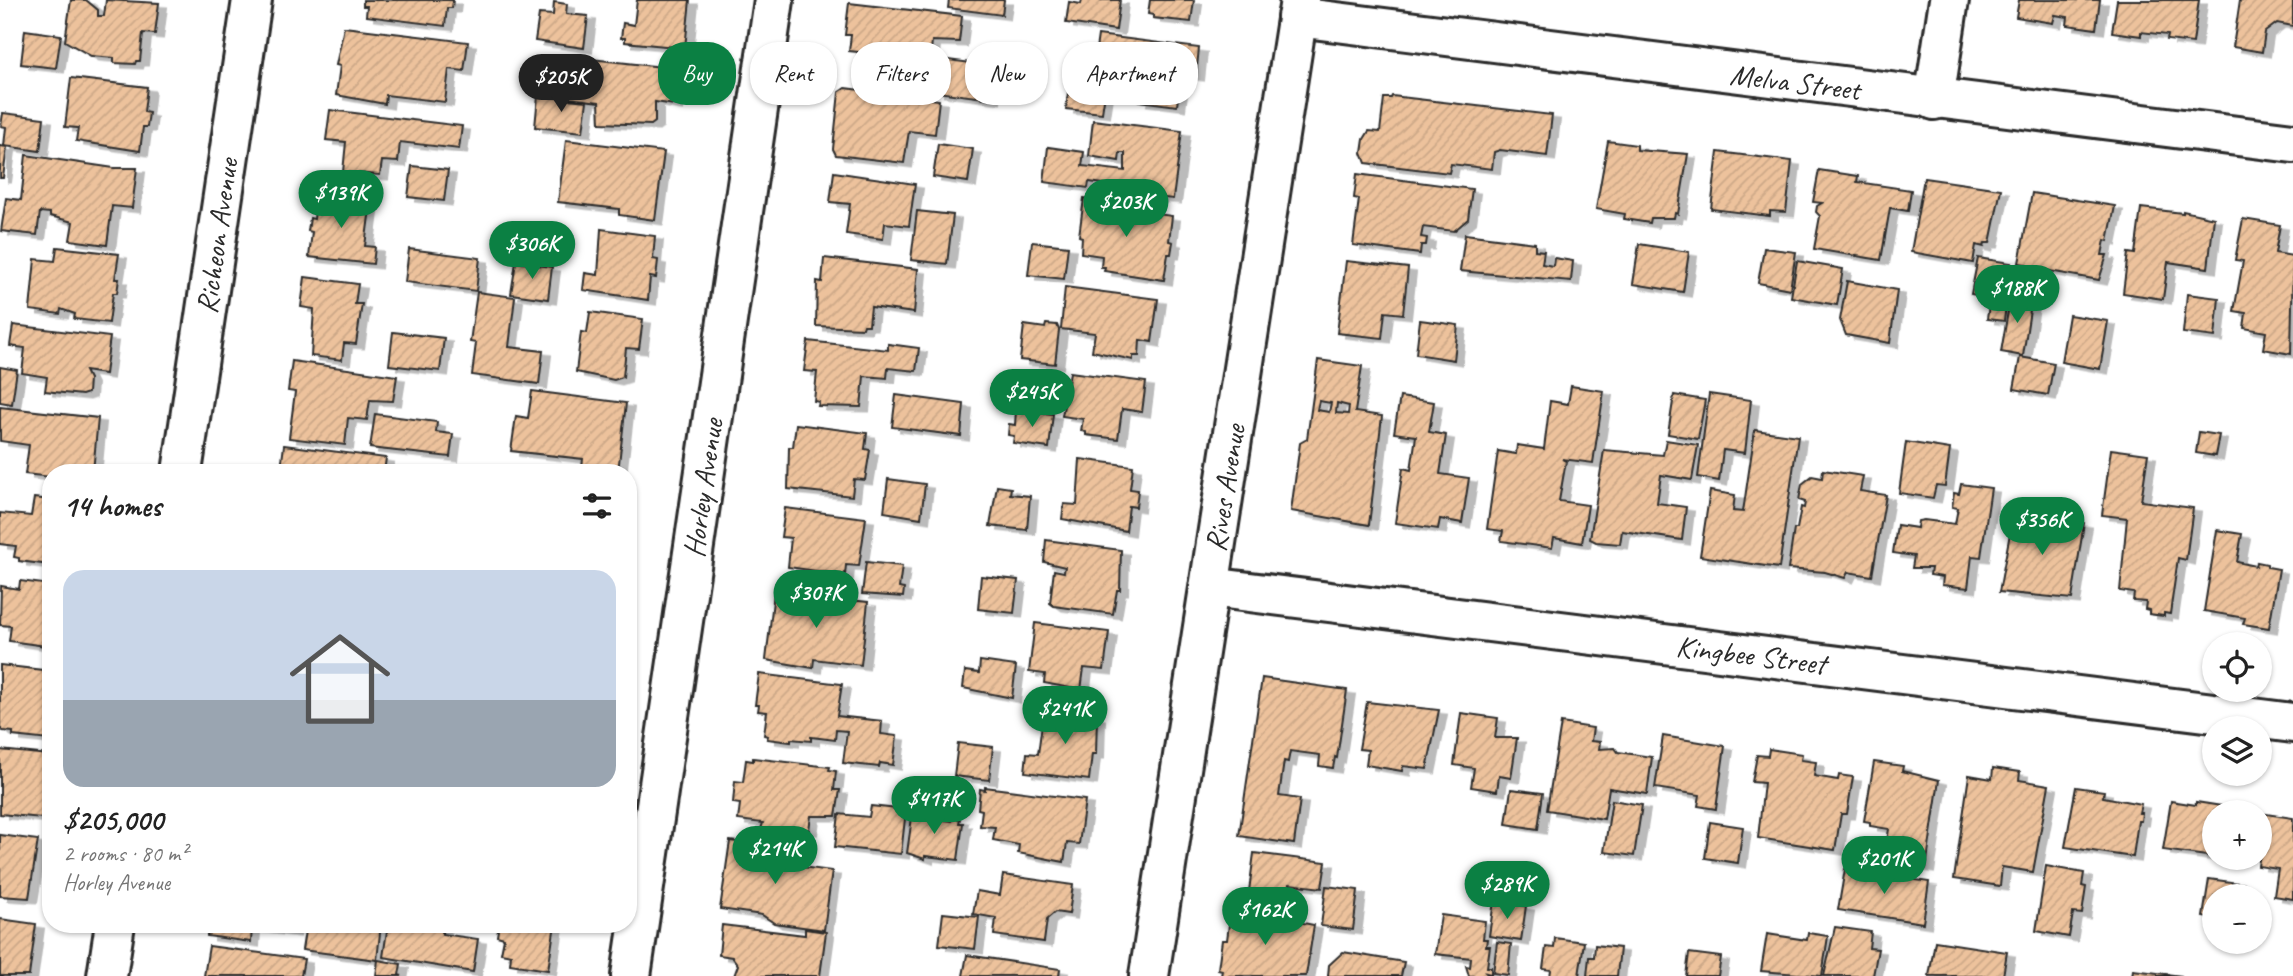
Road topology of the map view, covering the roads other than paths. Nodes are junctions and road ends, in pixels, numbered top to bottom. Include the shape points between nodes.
1 (252, 0) edge
2 (774, 0) edge
3 (1950, 0) edge
4 (1299, 9) edge
5 (1934, 100) junction
6 (2293, 143) edge
7 (183, 464) edge
8 (1210, 587) junction
9 (2293, 723) edge
10 (114, 933) edge
11 (107, 976) edge
12 (631, 976) edge
13 (1149, 976) edge

1 - 7 street, Richeon Avenue
2 - 12 street, Horley Avenue
3 - 5 street
4 - 5 street, Melva Street
4 - 8 street, Rives Avenue
5 - 6 street, Melva Street
8 - 9 street, Kingbee Street
8 - 13 street, Rives Avenue
10 - 11 street

